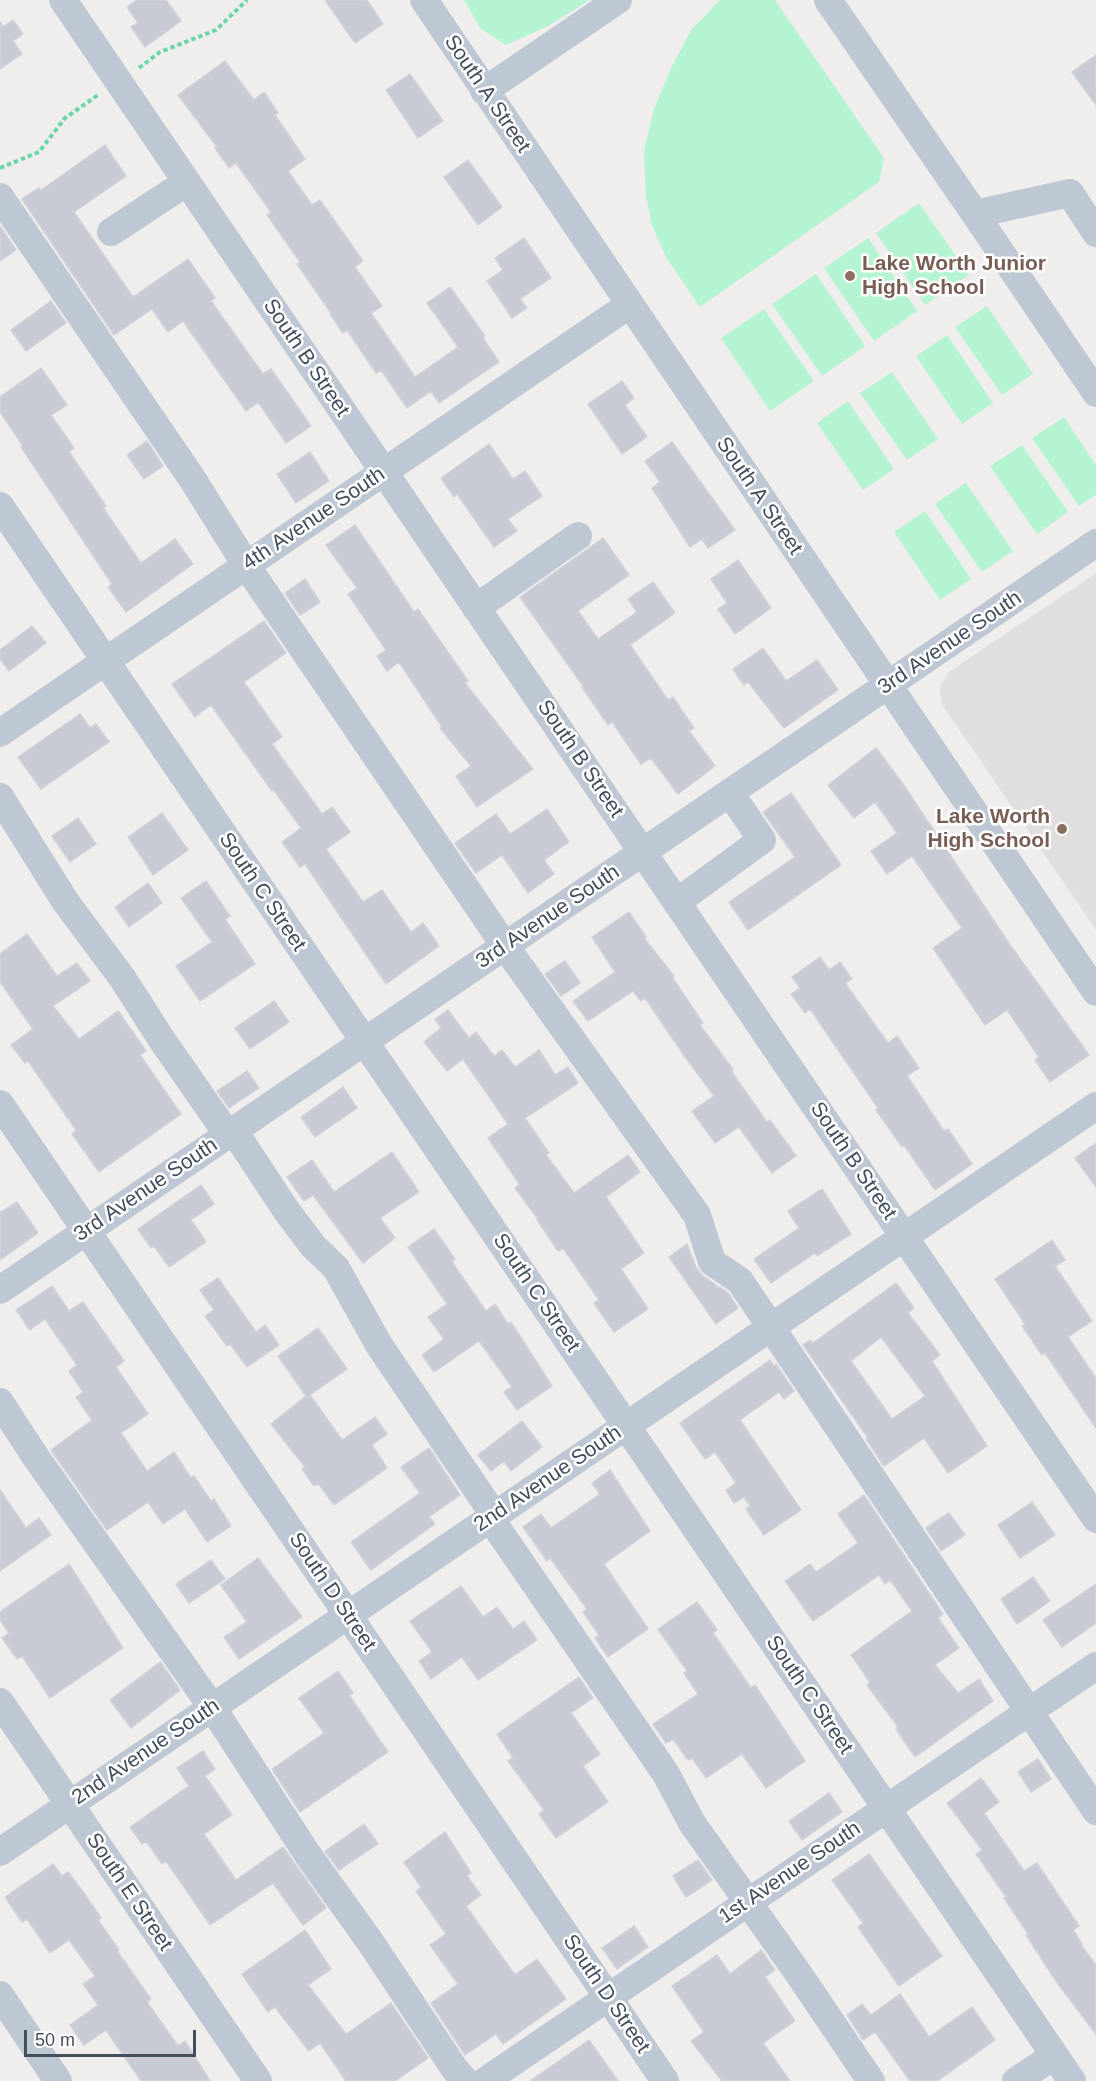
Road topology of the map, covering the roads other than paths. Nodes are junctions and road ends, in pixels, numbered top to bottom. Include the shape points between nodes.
1 (63, 0) edge
2 (424, 0) edge
3 (618, 0) edge
4 (828, 0) edge
5 (484, 91) junction
6 (187, 182) junction
7 (0, 197) edge
8 (975, 214) junction
9 (111, 232) dead end
10 (1096, 233) edge
11 (629, 304) junction
12 (1096, 393) edge
13 (384, 472) junction
14 (0, 506) edge
15 (578, 536) dead end
16 (1096, 543) edge
17 (246, 565) junction
18 (476, 608) junction
19 (105, 661) junction
20 (888, 685) junction
21 (0, 733) edge
22 (730, 793) junction
23 (0, 797) edge
24 (643, 852) junction
25 (677, 902) junction
26 (505, 946) junction
27 (1096, 992) edge
28 (365, 1042) junction
29 (0, 1104) edge
30 (1096, 1106) edge
31 (231, 1133) junction
32 (87, 1231) junction
33 (904, 1236) junction
34 (0, 1290) edge
35 (770, 1328) junction
36 (0, 1402) edge
37 (626, 1426) junction
38 (492, 1517) junction
39 (1096, 1519) edge
40 (348, 1615) junction
41 (1096, 1666) edge
42 (0, 1702) edge
43 (212, 1707) junction
44 (1030, 1710) junction
45 (69, 1804) junction
46 (886, 1808) junction
47 (1096, 1811) edge
48 (0, 1851) edge
49 (748, 1902) junction
50 (0, 1995) edge
51 (608, 1997) junction
52 (1054, 2056) junction
53 (58, 2081) edge
54 (258, 2081) edge
55 (465, 2081) edge
56 (485, 2081) edge
57 (665, 2081) edge
58 (871, 2081) edge
59 (1016, 2081) edge
60 (1071, 2081) edge

1 - 6 street, South B Street
2 - 5 street, South A Street
3 - 5 street
4 - 8 street
5 - 11 street, South A Street
6 - 9 street
6 - 13 street, South B Street
7 - 17 street via 191,477
8 - 10 street via 1070,193
8 - 12 street
11 - 13 street, 4th Avenue South
11 - 20 street, South A Street
13 - 17 street, 4th Avenue South
13 - 18 street, South B Street
14 - 19 street, South C Street
15 - 18 street
16 - 20 street, 3rd Avenue South
17 - 19 street, 4th Avenue South
17 - 26 street
18 - 24 street, South B Street
19 - 21 street, 4th Avenue South
19 - 28 street, South C Street
20 - 22 street, 3rd Avenue South
20 - 27 street, South A Street
22 - 24 street, 3rd Avenue South
22 - 25 street via 762,840
23 - 31 street via 65,901
24 - 25 street, South B Street
24 - 26 street, 3rd Avenue South
25 - 33 street, South B Street
26 - 28 street, 3rd Avenue South
26 - 35 street via 697,1215 712,1262 740,1281
28 - 31 street, 3rd Avenue South
28 - 37 street, South C Street
29 - 32 street, South D Street
30 - 33 street, 2nd Avenue South
31 - 32 street, 3rd Avenue South
31 - 38 street via 313,1246 336,1268 379,1345
32 - 34 street, 3rd Avenue South
32 - 40 street, South D Street
33 - 35 street, 2nd Avenue South
33 - 39 street, South B Street
35 - 37 street, 2nd Avenue South
35 - 44 street
36 - 43 street
37 - 38 street, 2nd Avenue South
37 - 46 street, South C Street
38 - 40 street, 2nd Avenue South
38 - 49 street
40 - 43 street, 2nd Avenue South
40 - 51 street, South D Street
41 - 44 street, 1st Avenue South
42 - 45 street, South E Street
43 - 45 street, 2nd Avenue South
43 - 55 street via 308,1855
44 - 46 street, 1st Avenue South
44 - 47 street
45 - 48 street, 2nd Avenue South
45 - 54 street, South E Street
46 - 49 street, 1st Avenue South
46 - 52 street, South C Street
49 - 51 street, 1st Avenue South
49 - 58 street
50 - 53 street
51 - 56 street, 1st Avenue South
51 - 57 street, South D Street
52 - 59 street
52 - 60 street, South C Street

